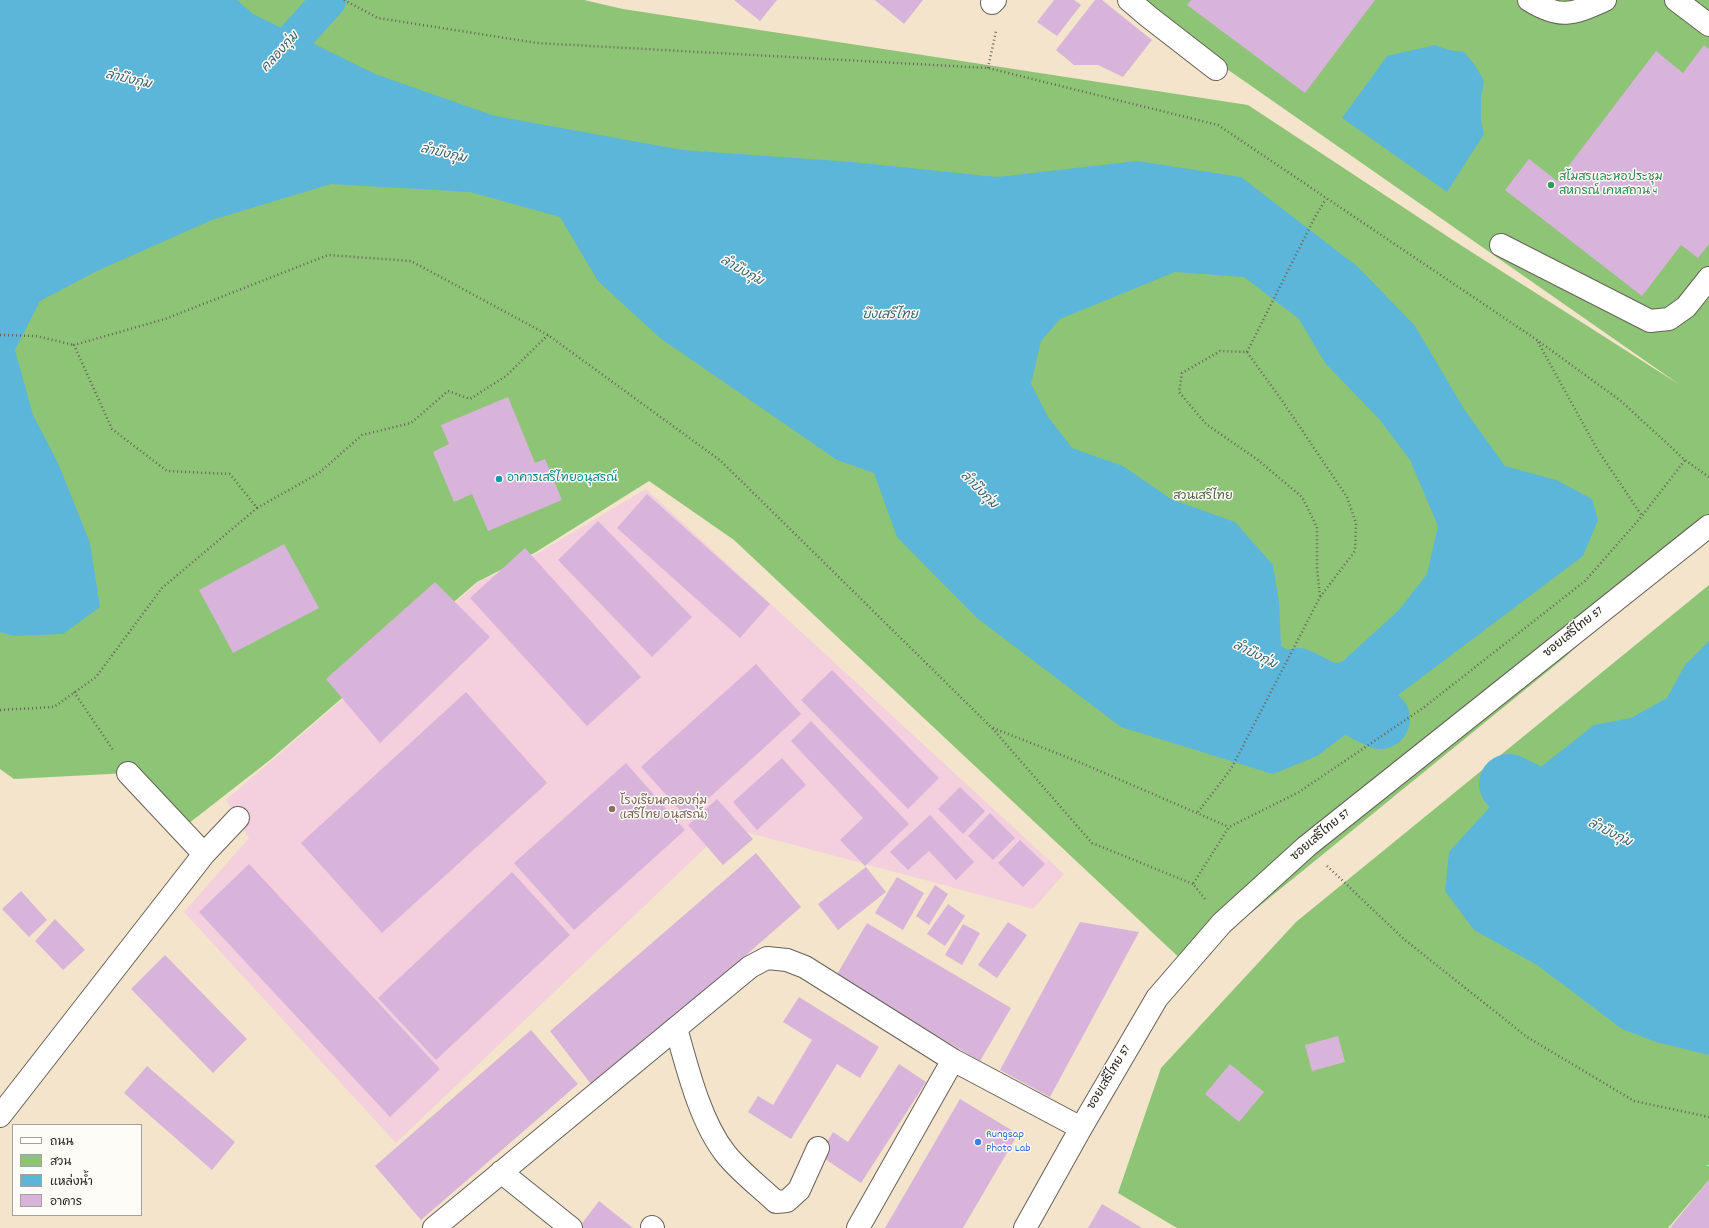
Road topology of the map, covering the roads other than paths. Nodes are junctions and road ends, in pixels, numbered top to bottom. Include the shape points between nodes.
1 (1129, 0) edge
2 (1530, 0) edge
3 (1605, 0) edge
4 (1676, 0) edge
5 (1709, 25) edge
6 (1216, 69) dead end
7 (1501, 245) dead end
8 (1709, 278) edge
9 (1709, 526) edge
10 (128, 773) road end
11 (238, 818) dead end
12 (204, 854) junction
13 (676, 1028) junction
14 (954, 1060) junction
15 (0, 1116) edge
16 (1081, 1128) junction
17 (818, 1148) dead end
18 (501, 1172) junction
19 (434, 1228) edge
20 (571, 1228) edge
21 (858, 1228) edge
22 (1025, 1228) edge

1 - 6 street
2 - 3 street via 1556,14 1578,12
4 - 5 street
7 - 8 street via 1650,321 1669,319 1686,307
9 - 16 street, ซอยเสรีไทย 57 via 1307,846 1222,923 1157,998
10 - 12 street
11 - 12 street
12 - 15 street
13 - 14 street via 750,967 767,958 787,960 805,967
13 - 17 street via 704,1115 725,1153 776,1202 787,1201 799,1190
13 - 18 street
14 - 16 street
14 - 21 street
16 - 22 street, ซอยเสรีไทย 57
18 - 19 street
18 - 20 street

